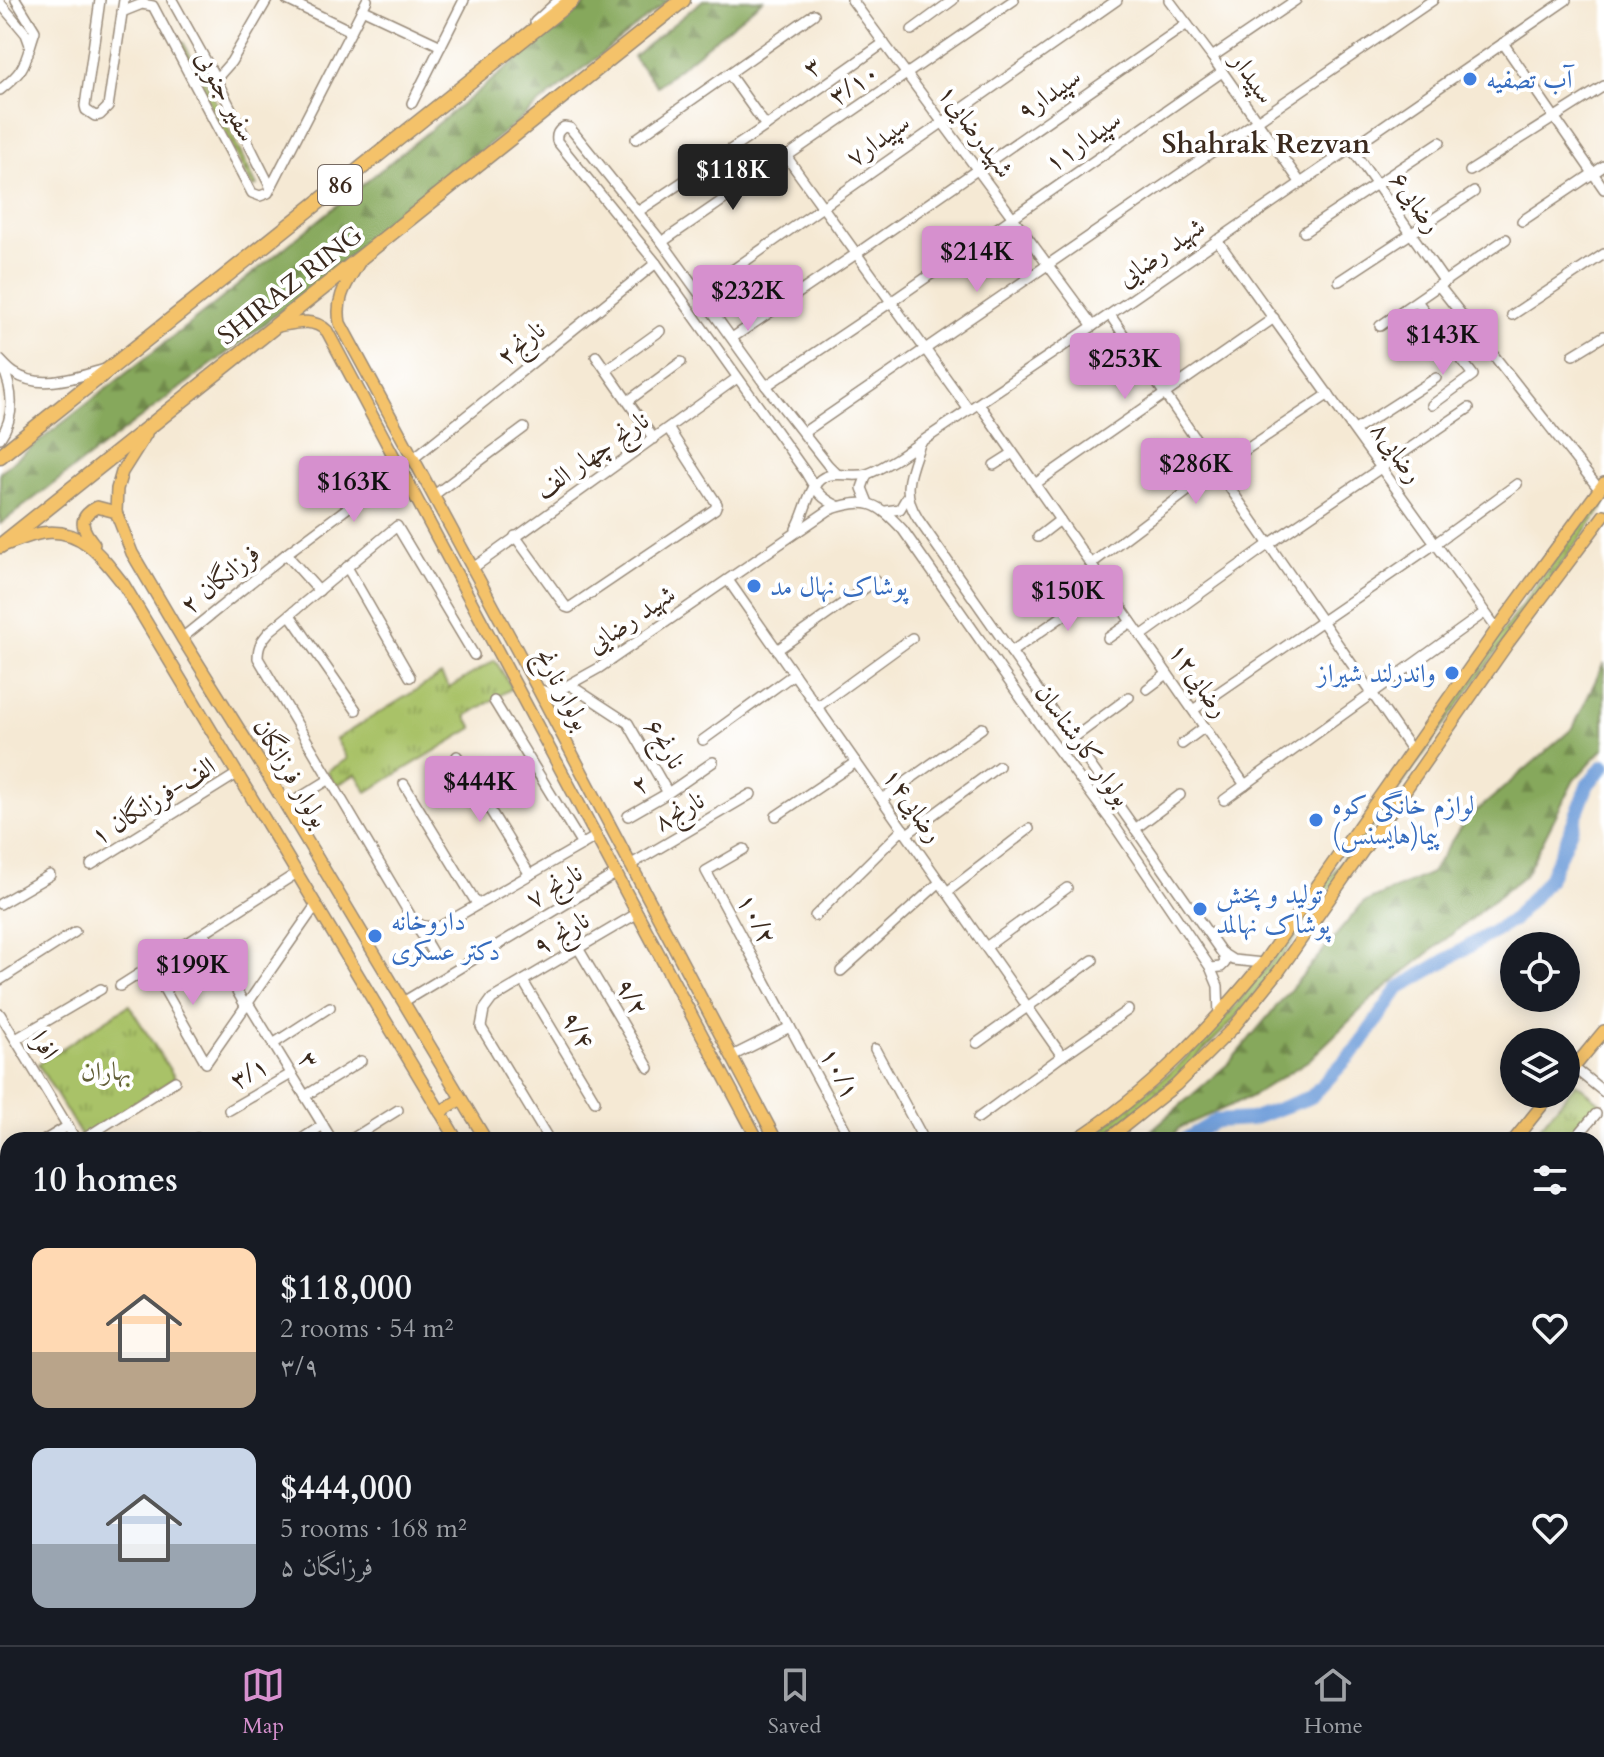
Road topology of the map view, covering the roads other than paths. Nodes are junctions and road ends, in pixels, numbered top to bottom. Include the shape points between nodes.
1 (16, 0) edge
2 (100, 0) edge
3 (124, 0) edge
4 (172, 0) edge
5 (267, 0) edge
6 (287, 0) edge
7 (464, 0) edge
8 (559, 0) edge
9 (572, 0) edge
10 (683, 0) edge
11 (852, 0) edge
12 (953, 0) edge
13 (1014, 0) edge
14 (1117, 0) edge
15 (1169, 0) edge
16 (1296, 0) edge
17 (1433, 0) edge
18 (1566, 0) edge
19 (0, 3) edge
20 (364, 5) edge
21 (122, 12) junction
22 (814, 14) dead end
23 (1187, 24) junction
24 (186, 28) junction
25 (912, 30) dead end
26 (351, 31) junction
27 (169, 37) junction
28 (884, 43) junction
29 (1503, 43) junction
30 (30, 46) junction
31 (441, 46) junction
32 (509, 51) junction
33 (1212, 57) junction
34 (1222, 72) junction
35 (729, 74) junction
36 (907, 75) junction
37 (216, 79) junction
38 (1604, 86) edge
39 (0, 90) edge
40 (412, 103) dead end
41 (1555, 118) junction
42 (1256, 121) junction
43 (942, 122) junction
44 (766, 126) junction
45 (636, 139) dead end
46 (1440, 142) dead end
47 (1351, 148) junction
48 (786, 156) junction
49 (1604, 166) edge
50 (977, 170) junction
51 (1470, 171) dead end
52 (1593, 173) junction
53 (1300, 182) junction
54 (1376, 184) junction
55 (270, 186) junction
56 (1604, 189) edge
57 (1474, 192) dead end
58 (822, 207) junction
59 (639, 211) junction
60 (1012, 217) junction
61 (1522, 221) dead end
62 (1304, 232) dead end
63 (1411, 233) junction
64 (1506, 239) dead end
65 (1217, 240) junction
66 (662, 242) junction
67 (856, 254) junction
68 (1604, 254) edge
69 (361, 259) junction
70 (656, 263) junction
71 (1047, 265) junction
72 (1339, 281) dead end
73 (1442, 284) junction
74 (700, 293) junction
75 (1417, 301) junction
76 (891, 302) junction
77 (1110, 315) junction
78 (1512, 315) dead end
79 (1274, 318) junction
80 (340, 323) junction
81 (278, 326) junction
82 (1093, 326) junction
83 (1380, 326) dead end
84 (327, 331) junction
85 (660, 331) dead end
86 (1604, 336) edge
87 (732, 338) junction
88 (926, 351) junction
89 (1573, 355) dead end
90 (596, 356) dead end
91 (0, 361) edge
92 (681, 362) dead end
93 (108, 368) junction
94 (606, 370) junction
95 (737, 378) junction
96 (1436, 378) dead end
97 (766, 386) junction
98 (1165, 393) junction
99 (1329, 394) junction
100 (628, 401) junction
101 (979, 404) junction
102 (1432, 405) dead end
103 (1469, 408) dead end
104 (969, 410) junction
105 (154, 423) junction
106 (524, 428) dead end
107 (668, 428) junction
108 (1355, 430) junction
109 (806, 437) junction
110 (0, 438) edge
111 (654, 439) junction
112 (920, 444) junction
113 (792, 453) junction
114 (1013, 453) junction
115 (0, 456) edge
116 (414, 458) junction
117 (896, 459) junction
118 (994, 465) dead end
119 (1381, 467) junction
120 (401, 468) junction
121 (1217, 469) junction
122 (836, 473) junction
123 (867, 474) junction
124 (909, 475) junction
125 (1035, 484) junction
126 (1517, 484) dead end
127 (814, 486) junction
128 (1601, 486) edge
129 (434, 495) junction
130 (907, 496) junction
131 (868, 503) junction
132 (838, 506) junction
133 (886, 511) junction
134 (116, 512) junction
135 (1604, 515) edge
136 (918, 519) junction
137 (1060, 520) junction
138 (903, 530) junction
139 (794, 532) junction
140 (515, 536) junction
141 (1038, 537) dead end
142 (1436, 543) junction
143 (1269, 544) junction
144 (0, 546) edge
145 (101, 554) junction
146 (286, 554) junction
147 (1091, 564) junction
148 (347, 567) junction
149 (473, 568) junction
150 (728, 580) junction
151 (875, 581) dead end
152 (1106, 586) junction
153 (319, 591) junction
154 (1484, 613) junction
155 (290, 615) junction
156 (1323, 620) junction
157 (1131, 622) junction
158 (1497, 629) junction
159 (1141, 636) junction
160 (182, 638) junction
161 (912, 638) dead end
162 (1108, 638) dead end
163 (777, 650) junction
164 (1011, 652) junction
165 (474, 655) dead end
166 (794, 674) junction
167 (1167, 674) junction
168 (410, 677) dead end
169 (570, 685) junction
170 (538, 689) junction
171 (1147, 689) dead end
172 (1372, 693) junction
173 (1129, 697) dead end
174 (494, 701) dead end
175 (817, 707) junction
176 (356, 710) dead end
177 (1193, 710) junction
178 (1205, 727) junction
179 (982, 728) dead end
180 (1072, 739) junction
181 (703, 740) dead end
182 (1182, 744) dead end
183 (1412, 751) junction
184 (457, 756) dead end
185 (713, 762) dead end
186 (856, 762) junction
187 (999, 766) dead end
188 (237, 774) junction
189 (330, 779) junction
190 (404, 784) dead end
191 (1245, 785) junction
192 (668, 793) junction
193 (751, 794) dead end
194 (1180, 795) dead end
195 (882, 799) junction
196 (1224, 800) dead end
197 (286, 806) junction
198 (628, 816) dead end
199 (776, 816) dead end
200 (1029, 829) dead end
201 (1135, 829) junction
202 (905, 832) junction
203 (597, 836) junction
204 (582, 845) junction
205 (744, 849) dead end
206 (91, 865) dead end
207 (630, 865) junction
208 (297, 873) junction
209 (617, 873) junction
210 (50, 875) dead end
211 (530, 875) junction
212 (940, 882) junction
213 (1067, 888) dead end
214 (947, 892) junction
215 (0, 904) edge
216 (477, 904) junction
217 (316, 905) junction
218 (638, 913) junction
219 (815, 916) dead end
220 (413, 920) junction
221 (75, 932) dead end
222 (204, 933) junction
223 (986, 947) junction
224 (578, 948) junction
225 (432, 952) dead end
226 (1223, 953) junction
227 (1093, 960) dead end
228 (1263, 963) junction
229 (151, 966) junction
230 (1211, 968) junction
231 (687, 971) junction
232 (841, 971) dead end
233 (673, 978) junction
234 (0, 980) edge
235 (523, 981) junction
236 (120, 986) dead end
237 (101, 989) dead end
238 (403, 1002) junction
239 (247, 1005) junction
240 (330, 1007) dead end
241 (1028, 1008) junction
242 (1128, 1010) dead end
243 (0, 1014) edge
244 (1219, 1017) junction
245 (790, 1027) junction
246 (1604, 1031) edge
247 (16, 1039) junction
248 (977, 1043) dead end
249 (273, 1044) junction
250 (875, 1049) dead end
251 (732, 1056) junction
252 (1062, 1056) junction
253 (1580, 1060) edge
254 (361, 1061) dead end
255 (649, 1068) dead end
256 (291, 1074) junction
257 (1580, 1078) edge
258 (175, 1081) dead end
259 (1604, 1092) edge
260 (305, 1096) junction
261 (461, 1099) junction
262 (595, 1101) dead end
263 (1540, 1108) edge
264 (229, 1110) dead end
265 (398, 1110) dead end
266 (440, 1112) junction
267 (1596, 1114) dead end
268 (978, 1118) dead end
269 (323, 1125) junction
270 (68, 1126) junction
271 (58, 1132) edge
272 (73, 1132) edge
273 (92, 1132) edge
274 (312, 1132) edge
275 (327, 1132) edge
276 (363, 1132) edge
277 (452, 1132) edge
278 (481, 1132) edge
279 (544, 1132) edge
280 (754, 1132) edge
281 (772, 1132) edge
282 (847, 1132) edge
283 (920, 1132) edge
284 (1086, 1132) edge
285 (1117, 1132) edge
286 (1520, 1132) edge
287 (1581, 1132) edge

1 - 30 street via 35,31
2 - 21 street via 85,101 86,110 95,116 108,107
3 - 21 street
4 - 24 street, سفیر جنوبی
5 - 37 street
6 - 26 street
7 - 31 street
8 - 32 street
9 - 32 highway, SHIRAZ RING / 86
10 - 69 highway, SHIRAZ RING
11 - 28 street, شهیدرضایی۱
12 - 25 street
13 - 36 street, ۳/۱۰
14 - 43 street, سپیدار۷
15 - 23 street, سپیدار
16 - 33 street
17 - 42 street
18 - 29 street, شهید رضایی
19 - 30 street
20 - 26 street
20 - 31 street
21 - 27 street, سفیر جنوبی via 142,4 153,6
22 - 35 street
23 - 33 street, سپیدار
23 - 50 street, سپیدار۹
24 - 27 street
24 - 37 street, سفیر جنوبی
26 - 55 street
27 - 55 street, سفیر جنوبی via 252,193 268,193
28 - 36 street, شهیدرضایی۱
28 - 44 street, ۳
29 - 41 street
29 - 47 street, شهید رضایی
30 - 39 street via 19,75
31 - 40 street
32 - 93 highway, SHIRAZ RING / 86
33 - 34 street, سپیدار
34 - 42 street, سپیدار
34 - 60 street, سپیدار۱۱
35 - 44 street
35 - 45 street
36 - 43 street, شهیدرضایی۱
36 - 48 street, ۳/۱۰
37 - 55 street, سفیر جنوبی
38 - 41 street
41 - 51 street
41 - 52 street
42 - 53 street, سپیدار
42 - 71 street
43 - 50 street, شهیدرضایی۱
43 - 58 street, سپیدار۷
44 - 59 street, ۳
46 - 54 street
47 - 53 street, شهید رضایی
47 - 54 street, رضایی۶
48 - 58 street
48 - 66 street, ۳/۱۰
49 - 52 street
50 - 60 street, شهیدرضایی۱
50 - 67 street, سپیدار۹
52 - 56 street
52 - 61 street
53 - 65 street, شهید رضایی
54 - 62 street
54 - 63 street, رضایی۶
57 - 63 street
58 - 67 street
58 - 74 street, سپیدار۷
59 - 66 street
59 - 70 street via 570,128 560,130 557,141
60 - 71 street, شهیدرضایی۱
60 - 76 street, سپیدار۱۱
63 - 72 street
63 - 73 street, رضایی۶
64 - 73 street
65 - 77 street, شهید رضایی
65 - 79 street, رضایی۸
66 - 74 street
67 - 76 street
67 - 87 street, سپیدار۹
68 - 78 street
69 - 80 main road via 341,296
69 - 81 highway, SHIRAZ RING
70 - 95 street
70 - 116 street, نارنج۲
71 - 82 street, شهیدرضایی۱
71 - 88 street
73 - 75 street
73 - 128 street, رضایی۶
74 - 87 street
75 - 83 street
75 - 102 street via 1473,375
76 - 88 street
76 - 97 street, سپیدار۱۱
77 - 82 street, شهید رضایی
77 - 98 street
79 - 98 street
79 - 99 street, رضایی۸
80 - 84 main road via 332,320
80 - 116 main road, بولوار نارنج
81 - 84 main road via 306,322
81 - 105 highway, SHIRAZ RING
82 - 101 street, شهید رضایی
84 - 120 main road, بولوار نارنج
85 - 94 street
86 - 89 street
87 - 97 street
88 - 104 street
88 - 109 street
90 - 94 street
91 - 93 street via 15,374 45,382
91 - 110 street via 11,397
92 - 100 street
93 - 115 highway, SHIRAZ RING / 86
94 - 100 street
95 - 107 street, نارنج چهار الف
95 - 113 street
96 - 108 street
97 - 109 street
98 - 121 street
98 - 125 street
99 - 108 street, رضایی۸
99 - 121 street
100 - 111 street
101 - 104 street, شهید رضایی
101 - 114 street, رضایی۱۲
103 - 119 street
104 - 112 street, شهید رضایی
105 - 134 main road, بولوار فرزانگان via 122,472
105 - 144 highway, SHIRAZ RING
106 - 129 street
107 - 111 street, نارنج چهار الف
107 - 140 street via 717,504 715,509 569,608
108 - 119 street, رضایی۸
109 - 113 street
109 - 122 street
111 - 140 street, نارنج چهار الف
112 - 117 street, شهید رضایی
112 - 124 street
113 - 127 street
114 - 118 street
114 - 125 street, رضایی۱۲
116 - 129 main road, بولوار نارنج
117 - 123 street, شهید رضایی
117 - 124 street
119 - 142 street, رضایی۸
119 - 143 street
120 - 146 street, فرزانگان ۲
120 - 203 main road, بولوار نارنج
121 - 143 street
121 - 147 street
122 - 123 street, شهید رضایی
122 - 127 street
123 - 131 street via 862,488
124 - 130 street
125 - 137 street, رضایی۱۲
126 - 142 street
127 - 132 street
127 - 139 street, شهید رضایی
128 - 158 main road
129 - 149 main road, بولوار نارنج
130 - 133 street via 900,509
130 - 136 street, بولوار کارشناسان
131 - 132 street, بولوار کارشناسان
131 - 133 street, بولوار کارشناسان
132 - 139 street, شهید رضایی
133 - 138 street, بولوار کارشناسان
134 - 145 main road via 97,507 84,517 85,531
134 - 160 main road, بولوار فرزانگان via 132,553
135 - 285 main road via 1279,971 1233,1028 1176,1085
136 - 138 street via 906,518
136 - 164 street, بولوار کارشناسان
137 - 141 street
137 - 147 street, رضایی۱۲
138 - 230 street, بولوار کارشناسان
139 - 150 street, شهید رضایی
140 - 149 street, نارنج چهار الف
142 - 154 street, رضایی۸
142 - 156 street
143 - 156 street
143 - 159 street
144 - 145 main road, بولوار فرزانگان via 44,533 64,534 80,538
145 - 188 main road, بولوار فرزانگان
146 - 153 street
146 - 160 street, فرزانگان ۲
147 - 152 street, رضایی۱۲
148 - 153 street
148 - 165 street via 397,526
148 - 168 street
149 - 170 main road, بولوار نارنج
150 - 163 street, رضایی۱۴
150 - 169 street, شهید رضایی
151 - 163 street
152 - 157 street, رضایی۱۲
152 - 164 street
153 - 155 street
154 - 158 street, رضایی۸
154 - 172 street
155 - 176 street
155 - 189 street via 261,640 258,658
156 - 172 street
156 - 177 street
157 - 159 street, رضایی۱۲
157 - 162 street
158 - 183 main road
159 - 167 street, رضایی۱۲
160 - 197 main road, بولوار فرزانگان
161 - 175 street
163 - 166 street, رضایی۱۴
164 - 180 street, بولوار کارشناسان
166 - 175 street, رضایی۱۴
166 - 181 street
167 - 171 street
167 - 177 street, رضایی۱۲
169 - 170 street via 556,692
169 - 192 street, نارنج۶ via 628,723
170 - 207 main road, بولوار نارنج
172 - 183 street
172 - 191 street
173 - 180 street
174 - 204 street
175 - 186 street, رضایی۱۴
177 - 178 street, رضایی۱۲
178 - 182 street
178 - 191 street, رضایی۱۲
179 - 195 street
180 - 201 street, بولوار کارشناسان
183 - 228 main road
184 - 211 street
185 - 192 street, ۲
186 - 195 street, رضایی۱۴
186 - 199 street
187 - 202 street
188 - 206 street, ۱ الف-فرزانگان
188 - 208 main road, بولوار فرزانگان
189 - 197 street
189 - 220 street
190 - 216 street
191 - 196 street
192 - 198 street, ۲
193 - 207 street, نارنج۸
194 - 201 street
195 - 202 street, رضایی۱۴
197 - 238 main road, بولوار فرزانگان
200 - 214 street
201 - 226 street, بولوار کارشناسان
202 - 212 street, رضایی۱۴
202 - 219 street
203 - 204 street
203 - 209 main road, بولوار نارنج
204 - 211 street
205 - 245 street, ۱۰/۲ via 706,871
207 - 231 main road, بولوار نارنج
208 - 217 main road, بولوار فرزانگان
208 - 222 street
209 - 218 main road, بولوار نارنج
209 - 238 street, نارنج ۷
210 - 215 street
211 - 216 street
212 - 214 street, رضایی۱۴
212 - 232 street
213 - 223 street
214 - 223 street, رضایی۱۴
216 - 220 street via 439,927
217 - 239 street
217 - 266 main road, بولوار فرزانگان
218 - 224 street, نارنج ۹
218 - 233 main road, بولوار نارنج
220 - 225 street
221 - 234 street
222 - 229 street
222 - 239 street, ۳
223 - 241 street, رضایی۱۴
224 - 235 street, نارنج ۹
224 - 255 street, ۹/۲
226 - 228 street via 1233,960
226 - 230 street via 1225,963
227 - 241 street
228 - 244 main road
229 - 236 street
229 - 239 street via 206,1063
230 - 244 street, بولوار کارشناسان via 1218,986
231 - 233 main road
231 - 251 main road, بولوار نارنج
233 - 280 main road, بولوار نارنج
235 - 262 street, ۹/۴
235 - 279 street, نارنج ۹ via 492,999 481,1027
237 - 247 street
238 - 261 main road, بولوار فرزانگان
239 - 249 street, ۳
240 - 249 street
241 - 248 street
241 - 252 street, رضایی۱۴
242 - 252 street
243 - 247 street, افرا
244 - 284 main road via 1126,1104
245 - 251 street
245 - 282 street, ۱۰/۱
246 - 253 main road
247 - 270 street, افرا
249 - 256 street, ۳
250 - 283 street
251 - 281 main road, بولوار نارنج
252 - 268 street
254 - 260 street
256 - 260 street, ۳
256 - 264 street, ۳/۱
257 - 259 street
258 - 273 street
260 - 269 street, ۳
261 - 266 main road
261 - 278 main road, بولوار فرزانگان
263 - 286 main road
265 - 276 street
266 - 277 main road, بولوار فرزانگان
267 - 287 street
269 - 274 street
269 - 275 street, ۳
270 - 271 street
270 - 272 street, افرا

